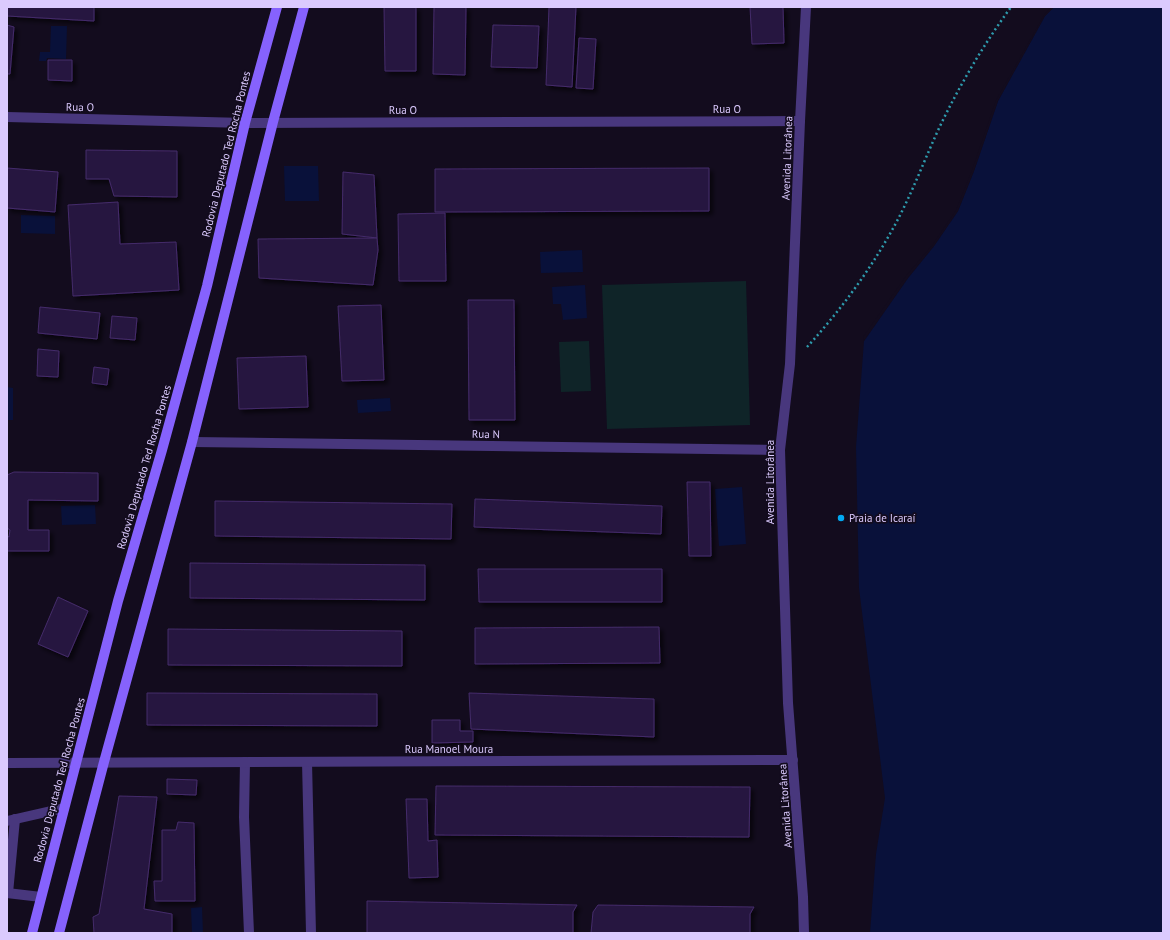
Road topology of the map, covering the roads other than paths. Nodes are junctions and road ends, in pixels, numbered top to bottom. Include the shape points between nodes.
1 (277, 7) edge
2 (304, 7) edge
3 (806, 7) edge
4 (7, 117) edge
5 (800, 121) junction
6 (245, 122) junction
7 (273, 122) junction
8 (192, 442) junction
9 (780, 450) junction
10 (793, 760) junction
11 (76, 762) junction
12 (104, 762) junction
13 (245, 762) junction
14 (307, 762) junction
15 (7, 763) edge
16 (64, 808) junction
17 (11, 820) edge
18 (7, 893) edge
19 (41, 897) junction
20 (32, 933) edge
21 (59, 933) edge
22 (249, 933) edge
23 (311, 933) edge
24 (804, 933) edge

1 - 6 main road, Rodovia Deputado Ted Rocha Pontes
2 - 7 main road
3 - 5 street, Avenida Litorânea
4 - 6 street, Rua O
5 - 7 street, Rua O
5 - 9 street, Avenida Litorânea via 790,364
6 - 7 street, Rua O
6 - 11 main road, Rodovia Deputado Ted Rocha Pontes via 207,286 118,601
7 - 8 main road
8 - 9 street, Rua N
8 - 12 main road
9 - 10 street, Avenida Litorânea via 788,703
10 - 14 street, Rua Manoel Moura
10 - 24 street, Avenida Litorânea
11 - 12 street, Rua Manoel Moura
11 - 15 street, Rua Manoel Moura
11 - 16 main road, Rodovia Deputado Ted Rocha Pontes
12 - 13 street, Rua Manoel Moura
12 - 21 main road
13 - 14 street, Rua Manoel Moura
13 - 22 street via 244,817
14 - 23 street
16 - 17 street
16 - 19 main road, Rodovia Deputado Ted Rocha Pontes
17 - 18 street
18 - 19 street
19 - 20 main road, Rodovia Deputado Ted Rocha Pontes

